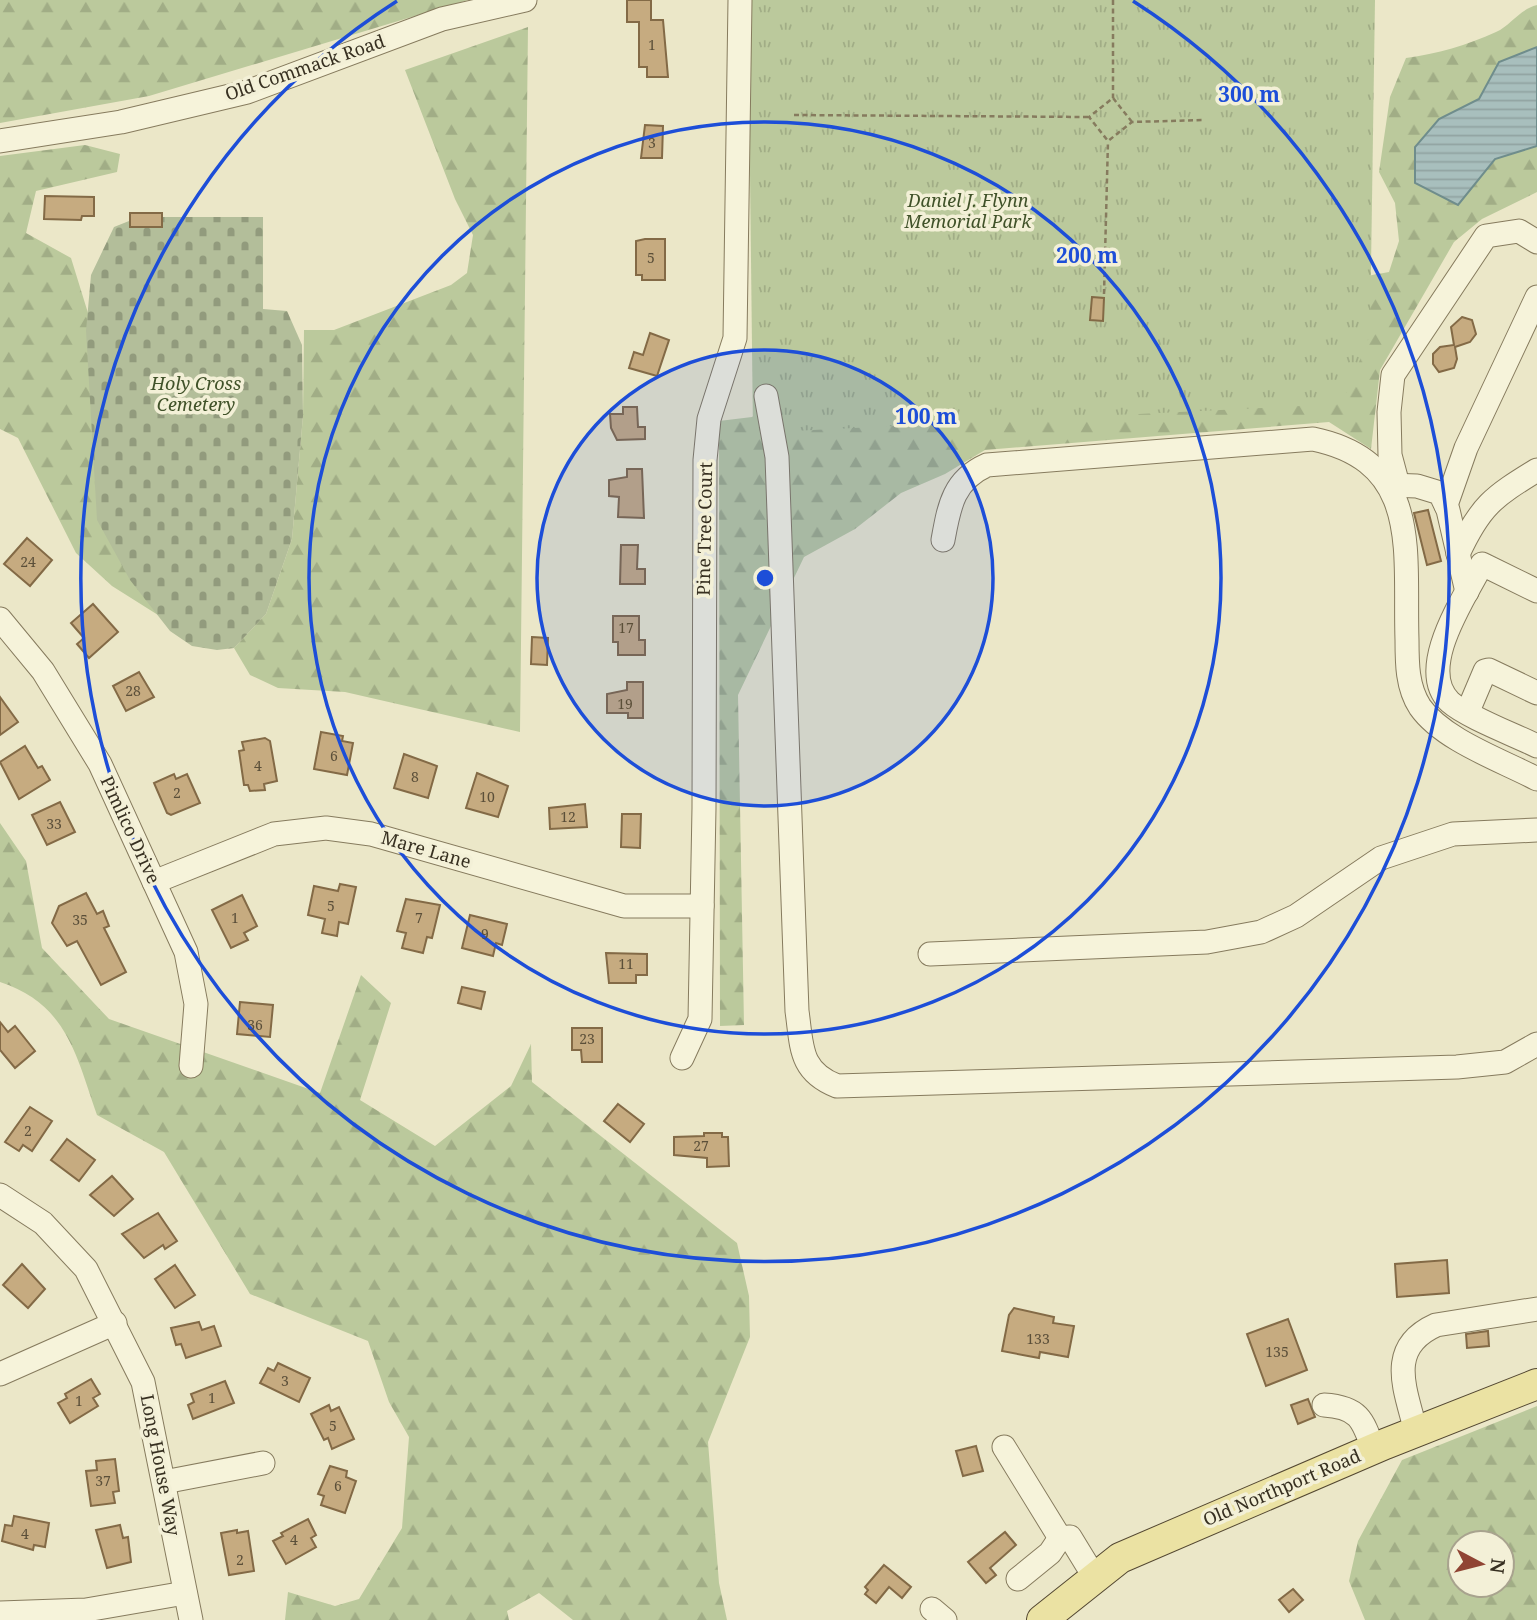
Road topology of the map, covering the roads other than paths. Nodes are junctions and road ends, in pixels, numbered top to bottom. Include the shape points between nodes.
1 (525, 0) edge
2 (740, 0) edge
3 (0, 141) edge
4 (1537, 243) edge
5 (1537, 297) edge
6 (766, 396) dead end
7 (1537, 470) edge
8 (1394, 485) junction
9 (1446, 505) junction
10 (943, 540) dead end
11 (1458, 554) junction
12 (1537, 591) edge
13 (1467, 592) junction
14 (0, 619) edge
15 (1537, 694) edge
16 (1468, 711) junction
17 (1537, 746) edge
18 (1537, 779) edge
19 (1537, 830) edge
20 (154, 882) junction
21 (702, 906) junction
22 (930, 954) dead end
23 (1537, 1044) edge
24 (682, 1058) dead end
25 (191, 1066) dead end
26 (0, 1195) edge
27 (1537, 1309) edge
28 (115, 1323) junction
29 (0, 1374) edge
30 (1537, 1384) edge
31 (1324, 1405) dead end
32 (1416, 1432) junction
33 (1004, 1447) dead end
34 (1373, 1449) junction
35 (263, 1463) dead end
36 (164, 1482) junction
37 (1060, 1538) junction
38 (1096, 1578) junction
39 (1018, 1579) dead end
40 (185, 1593) junction
41 (0, 1612) edge
42 (191, 1620) edge
43 (1042, 1620) edge

1 - 3 street, Old Commack Road via 442,19 247,92 121,122
2 - 21 street, Pine Tree Court via 735,338 709,419 705,460
4 - 8 street via 1518,231 1486,236 1393,375 1389,412
5 - 9 street via 1466,448
6 - 23 street via 777,457 797,1010 805,1063 822,1080 837,1086 1457,1067 1505,1062
7 - 11 street via 1495,496 1474,521
8 - 9 street via 1440,493
8 - 10 street via 1368,460 1343,445 1313,439 987,465 970,473 950,503
8 - 18 street via 1404,522 1408,676 1420,706 1442,730
9 - 11 street
11 - 13 street
12 - 13 street via 1482,564
13 - 16 street via 1446,633 1436,667 1441,690 1451,703
14 - 20 street, Pimlico Drive via 66,705 100,764
15 - 16 street via 1489,670
16 - 17 street
19 - 22 street via 1453,834 1381,858 1296,916 1261,932 1207,942
20 - 21 street, Mare Lane via 274,834 326,828 371,834 624,906
20 - 25 street, Pimlico Drive via 186,952 196,1004
21 - 24 street, Pine Tree Court via 699,1019
26 - 28 street, Long House Way via 43,1223 86,1269
27 - 32 street via 1424,1330 1404,1354 1401,1365
28 - 29 street
28 - 36 street, Long House Way via 143,1382
30 - 32 main road, Old Northport Road
31 - 34 street via 1345,1406 1363,1420
32 - 34 main road, Old Northport Road
33 - 37 street
34 - 38 main road, Old Northport Road via 1120,1558
35 - 36 street
36 - 40 street, Long House Way
37 - 38 street via 1070,1537
37 - 39 street via 1050,1553
38 - 43 main road, Old Northport Road
40 - 41 street via 86,1610
40 - 42 street, Long House Way

